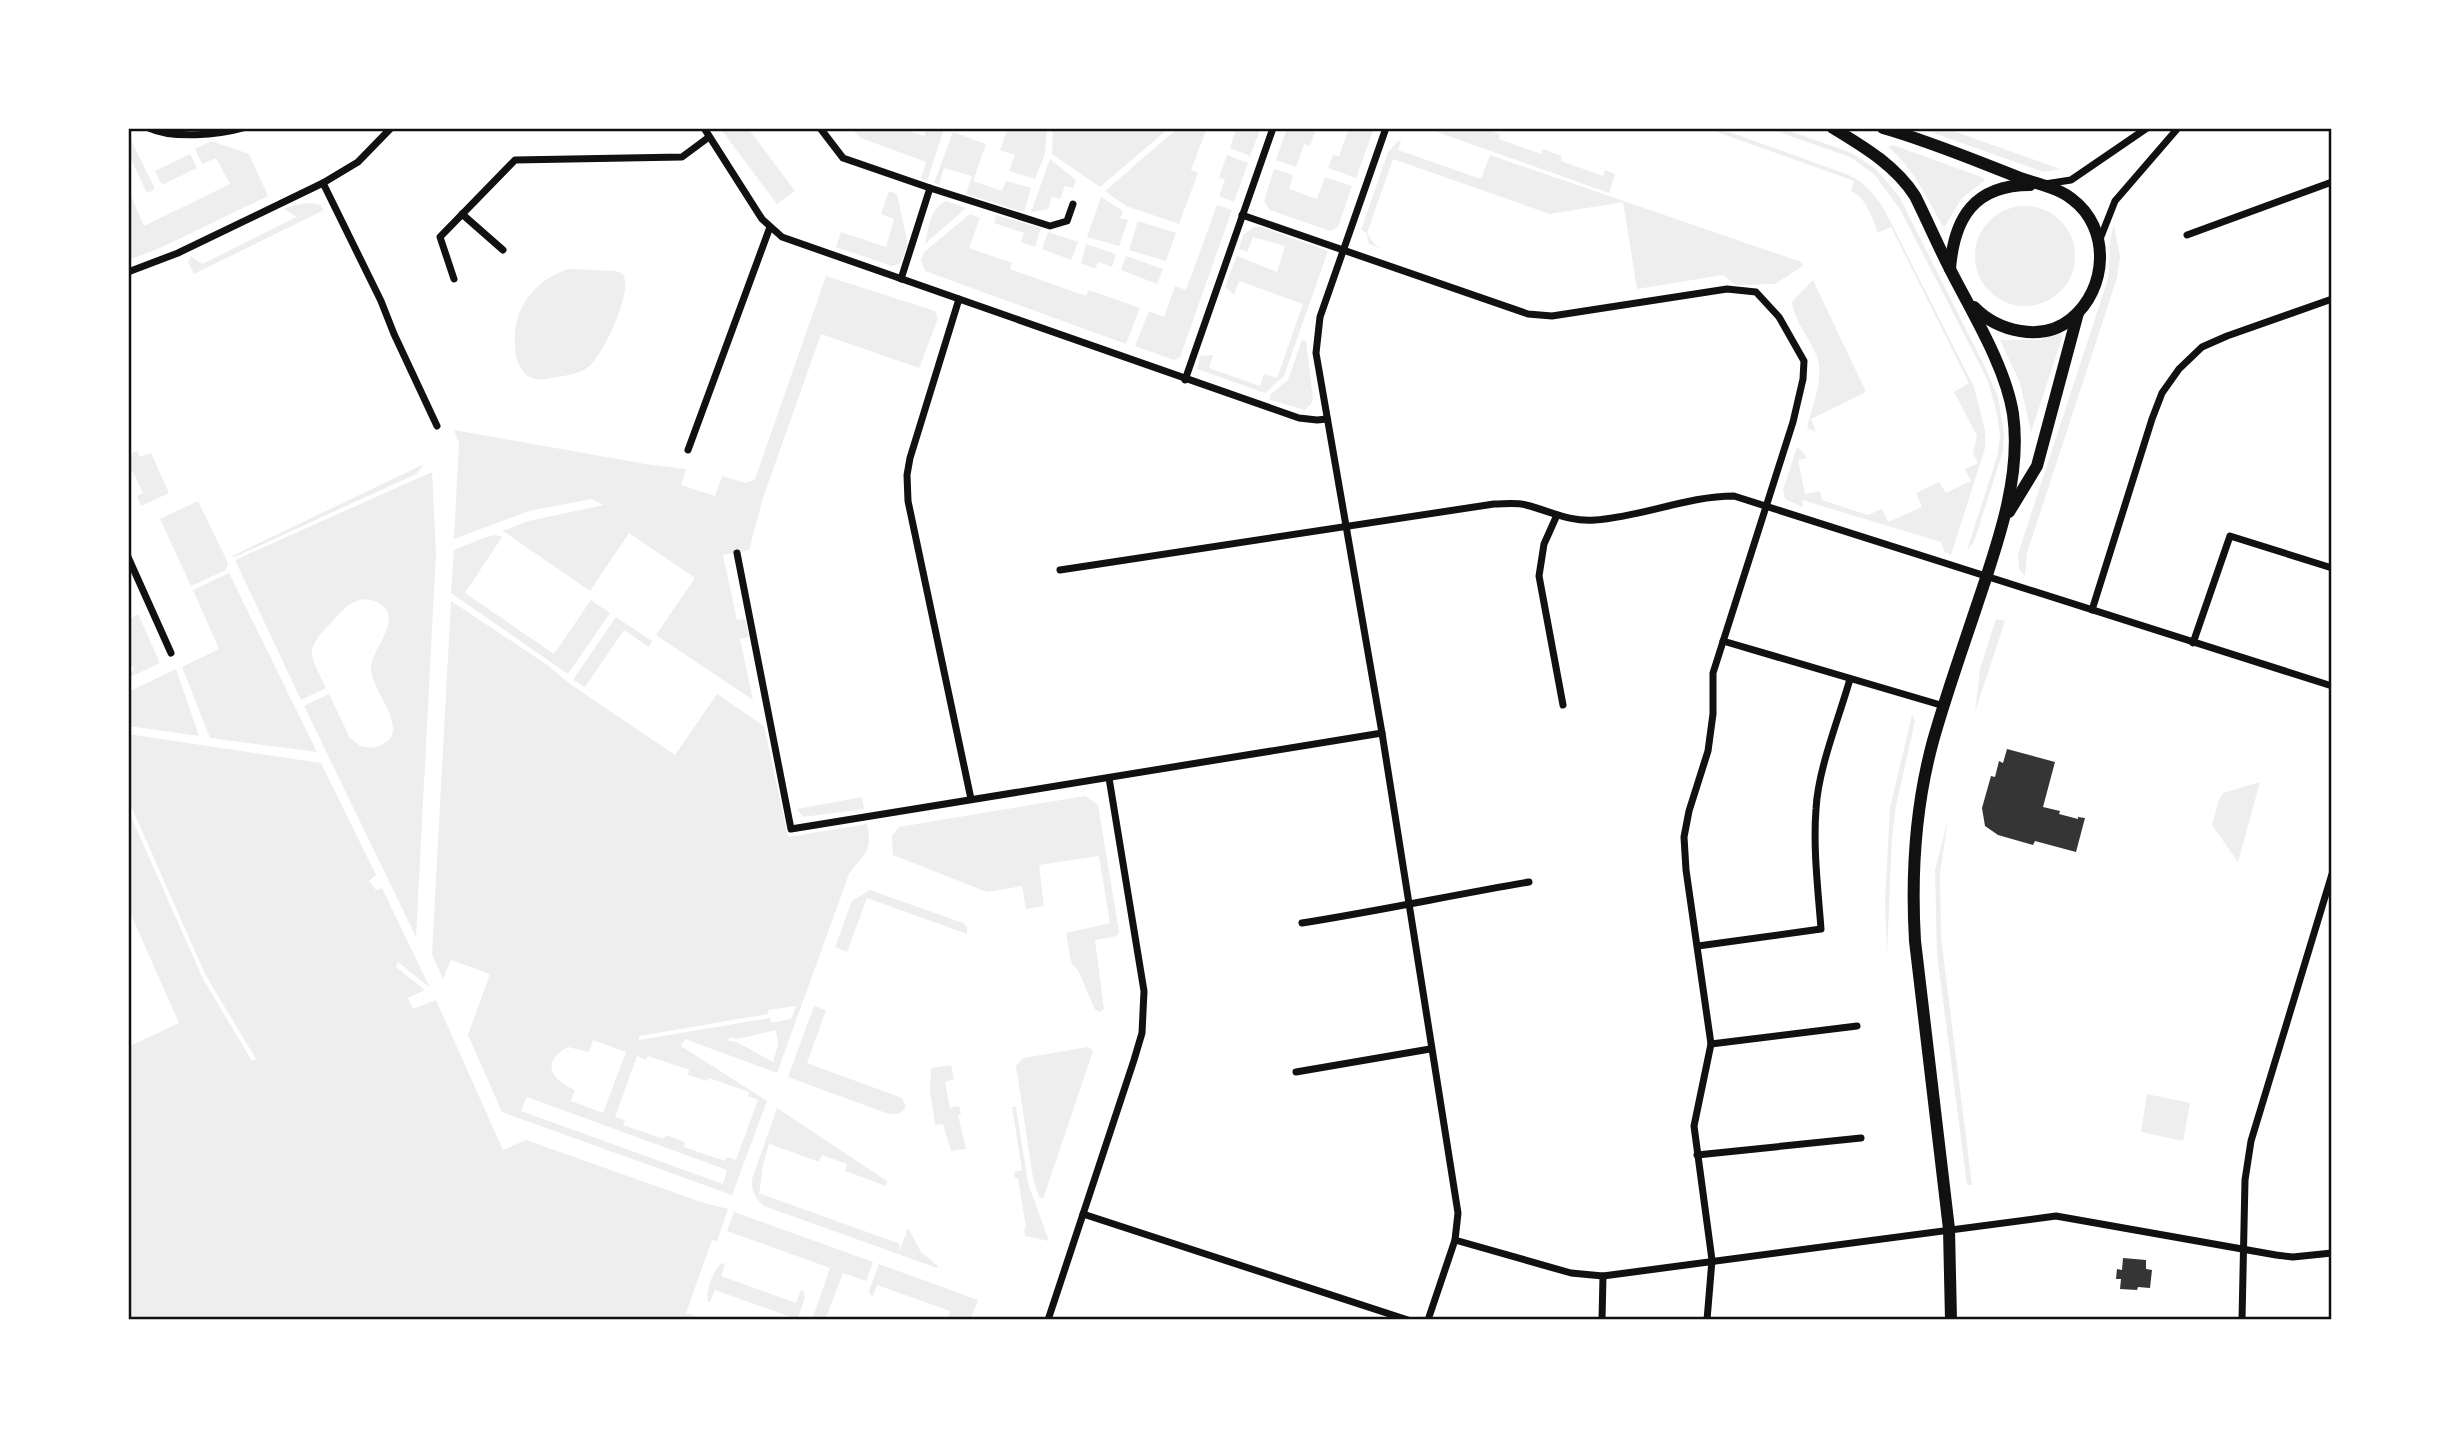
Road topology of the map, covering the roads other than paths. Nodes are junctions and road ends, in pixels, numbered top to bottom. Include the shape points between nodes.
1 (149, 128) edge
2 (243, 128) edge
3 (391, 128) edge
4 (704, 128) edge
5 (820, 128) edge
6 (1386, 128) edge
7 (1833, 128) edge
8 (1883, 128) edge
9 (2147, 128) edge
10 (2178, 128) edge
11 (1272, 131) dead end
12 (709, 137) junction
13 (2332, 182) edge
14 (323, 183) junction
15 (2038, 184) junction
16 (930, 188) junction
17 (1073, 204) dead end
18 (462, 214) junction
19 (1242, 215) junction
20 (770, 227) junction
21 (2187, 235) dead end
22 (2100, 240) junction
23 (503, 250) dead end
24 (1344, 250) junction
25 (1950, 270) junction
26 (128, 272) edge
27 (454, 279) dead end
28 (901, 279) junction
29 (1965, 298) junction
30 (959, 299) junction
31 (2332, 299) edge
32 (2079, 310) junction
33 (1185, 380) junction
34 (1326, 419) junction
35 (437, 426) dead end
36 (688, 450) dead end
37 (1766, 506) junction
38 (1557, 515) junction
39 (2005, 519) junction
40 (1347, 527) junction
41 (737, 553) dead end
42 (128, 557) edge
43 (2332, 568) edge
44 (1060, 570) dead end
45 (1987, 575) junction
46 (2092, 610) junction
47 (1723, 640) junction
48 (2193, 643) junction
49 (171, 653) dead end
50 (1850, 678) junction
51 (2332, 686) edge
52 (1563, 705) dead end
53 (1944, 706) junction
54 (1382, 733) junction
55 (1109, 778) junction
56 (971, 799) junction
57 (2332, 874) edge
58 (1529, 882) dead end
59 (1409, 906) junction
60 (1302, 923) dead end
61 (1698, 946) junction
62 (1857, 1026) dead end
63 (1711, 1044) junction
64 (1430, 1049) junction
65 (1296, 1072) dead end
66 (1861, 1138) dead end
67 (1698, 1155) junction
68 (1083, 1214) junction
69 (1949, 1229) junction
70 (1455, 1240) junction
71 (2244, 1249) junction
72 (2332, 1252) edge
73 (1712, 1260) junction
74 (1604, 1276) junction
75 (1048, 1320) edge
76 (1408, 1320) edge
77 (1428, 1320) edge
78 (1602, 1320) edge
79 (1707, 1320) edge
80 (1951, 1320) edge
81 (2242, 1320) edge

1 - 2 street via 189,135
3 - 14 street via 358,162
4 - 12 street
5 - 16 street via 843,159
6 - 24 street
7 - 25 street via 1906,182
8 - 15 street
9 - 15 street via 2071,180
10 - 22 street via 2115,201
11 - 19 street
12 - 18 street via 682,157 515,160
12 - 20 street
13 - 21 street
14 - 26 street
14 - 35 street
15 - 22 street via 2058,190 2078,204
15 - 25 street via 1999,189 1971,206 1955,233
16 - 17 street via 1050,226 1068,222
16 - 28 street
18 - 23 street
18 - 27 street via 440,237
19 - 24 street
19 - 33 street
20 - 28 street via 782,237
20 - 36 street
22 - 32 street via 2099,274
24 - 34 street via 1317,335
24 - 37 street via 1540,316 1727,289 1756,292 1779,317 1804,361 1793,422
25 - 29 street
28 - 30 street
29 - 32 street via 1986,320 2022,331 2055,327
29 - 39 street via 2002,377 2013,413 2015,445
30 - 33 street
30 - 56 street via 907,475 908,501
31 - 46 street via 2202,347 2179,369 2162,393 2152,419
32 - 39 street via 2037,466
33 - 34 street via 1304,419
34 - 40 street
37 - 38 street via 1734,496 1716,496 1597,520
37 - 45 street
37 - 47 street
38 - 40 street via 1524,504 1494,504
38 - 52 street via 1544,544 1539,576
39 - 45 street
40 - 44 street
40 - 54 street
41 - 56 street via 791,828
42 - 49 street
43 - 48 street via 2230,536
45 - 46 street
45 - 53 street
46 - 48 street
47 - 50 street
47 - 61 street via 1713,673 1708,751 1684,837
48 - 51 street
50 - 53 street
50 - 61 street via 1816,807 1821,929
53 - 69 street via 1918,815 1913,903
54 - 55 street
54 - 59 street
55 - 56 street
55 - 68 street via 1143,976 1144,1014 1134,1060
57 - 71 street via 2252,1141 2245,1180
58 - 59 street
59 - 60 street
59 - 64 street
61 - 63 street
62 - 63 street
63 - 67 street via 1694,1126
64 - 65 street
64 - 70 street via 1458,1213
66 - 67 street
67 - 73 street
68 - 75 street
68 - 76 street
69 - 71 street via 2056,1216
69 - 73 street
69 - 80 street
70 - 74 street via 1571,1273
70 - 77 street
71 - 72 street via 2293,1257
71 - 81 street
73 - 74 street
73 - 79 street
74 - 78 street

